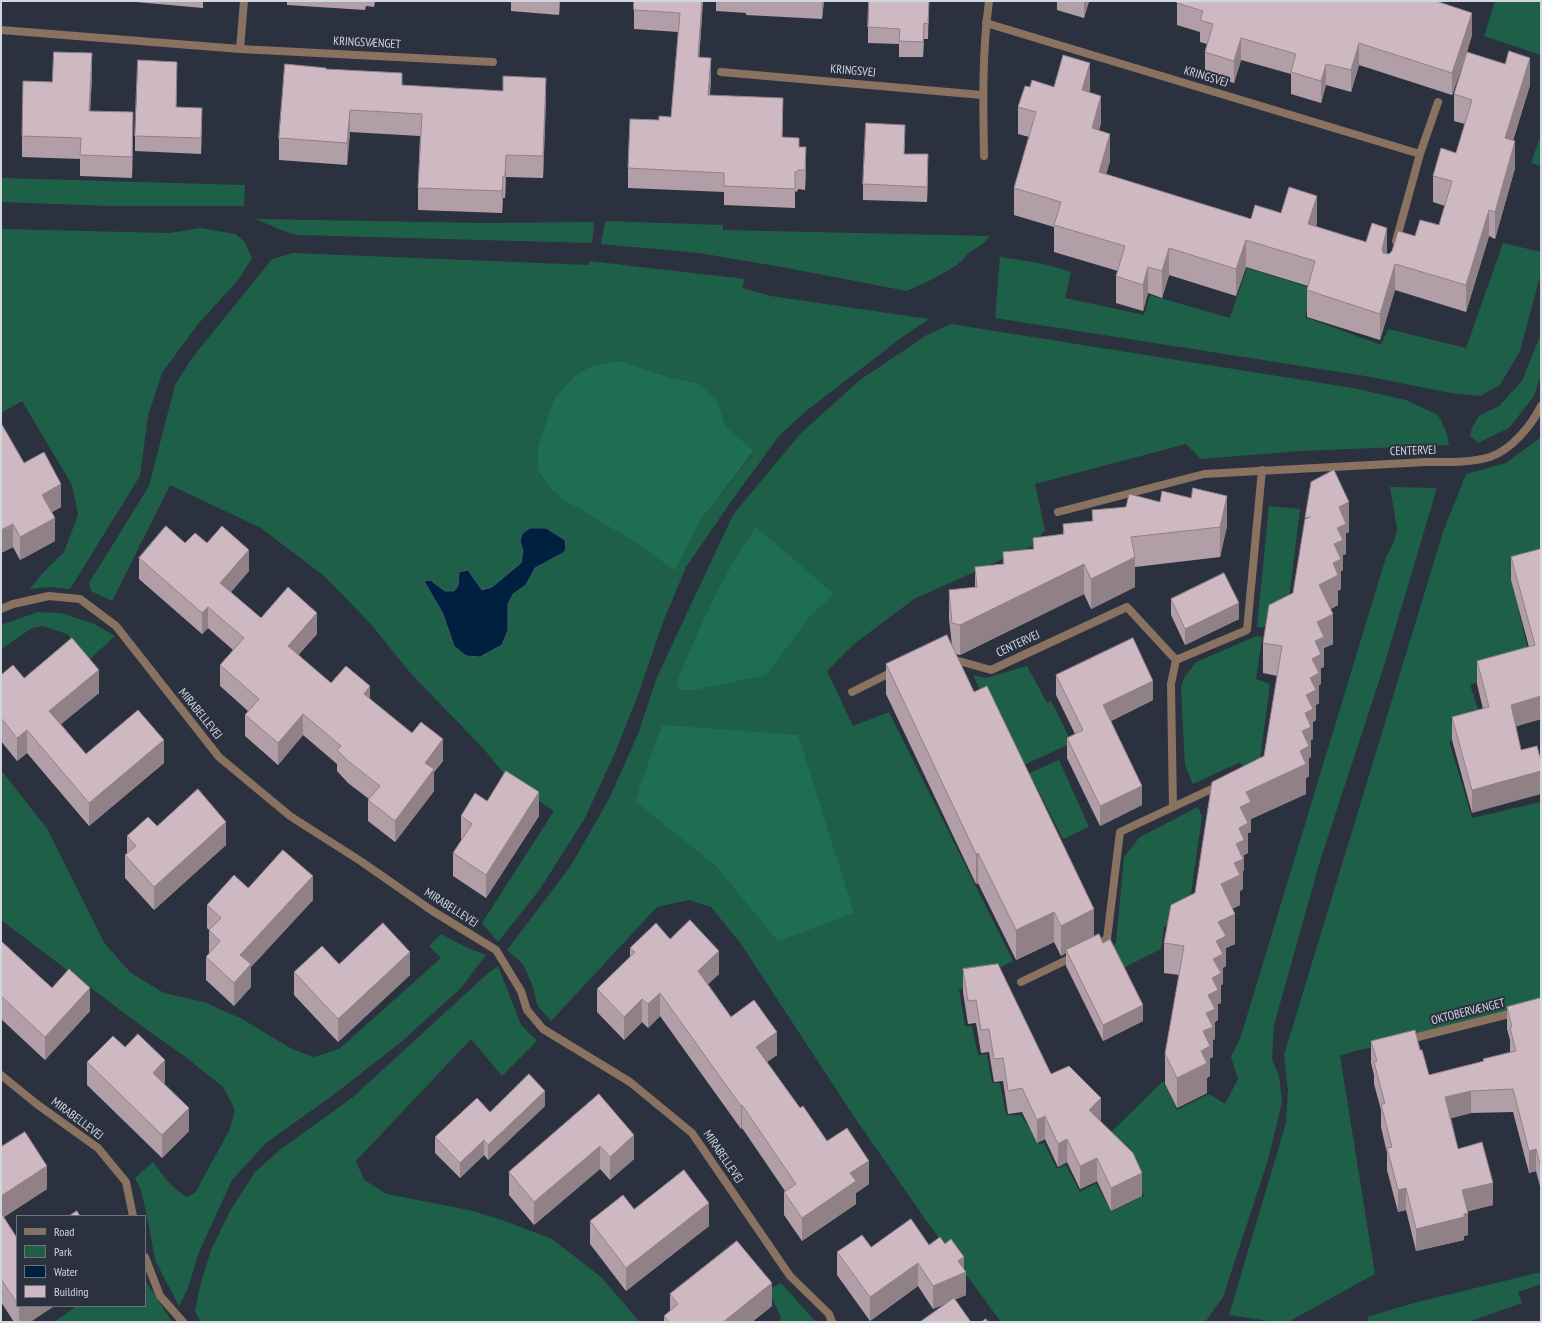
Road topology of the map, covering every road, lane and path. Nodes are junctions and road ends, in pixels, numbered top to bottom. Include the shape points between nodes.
1 (244, 1) edge
2 (989, 1) edge
3 (986, 23) junction
4 (1, 30) edge
5 (240, 49) junction
6 (493, 62) dead end
7 (721, 72) dead end
8 (982, 95) junction
9 (1438, 102) dead end
10 (1420, 154) junction
11 (984, 156) dead end
12 (1395, 246) edge
13 (1541, 406) edge
14 (1262, 470) junction
15 (1058, 512) dead end
16 (1, 609) edge
17 (938, 655) edge
18 (1176, 660) junction
19 (904, 665) edge
20 (852, 692) dead end
21 (1228, 781) edge
22 (1173, 807) junction
23 (1022, 982) dead end
24 (1526, 1010) edge
25 (1400, 1041) edge
26 (1, 1075) edge
27 (133, 1215) edge
28 (146, 1260) edge
29 (183, 1322) edge
30 (832, 1322) edge

1 - 5 street
2 - 3 street
3 - 8 street
3 - 10 street, KRINGSVEJ
4 - 5 street, KRINGSVÆNGET
5 - 6 street, KRINGSVÆNGET
7 - 8 street, KRINGSVEJ
8 - 11 street
9 - 10 street
10 - 12 street
13 - 14 street, CENTERVEJ via 1534,419 1512,444 1491,456 1461,462
14 - 15 street, CENTERVEJ via 1204,474
14 - 18 street via 1247,630
16 - 30 street, MIRABELLEVEJ via 49,596 80,599 116,626 219,757 290,816 496,950 521,992 527,1010 543,1029 630,1082 692,1133 790,1276 829,1314
17 - 18 street, CENTERVEJ via 991,670 1127,607
18 - 22 street via 1171,684
19 - 20 street
21 - 22 street
22 - 23 street via 1120,832 1107,940
24 - 25 street, OKTOBERVÆNGET
26 - 27 street, MIRABELLEVEJ via 98,1148 126,1182
28 - 29 street via 160,1296

